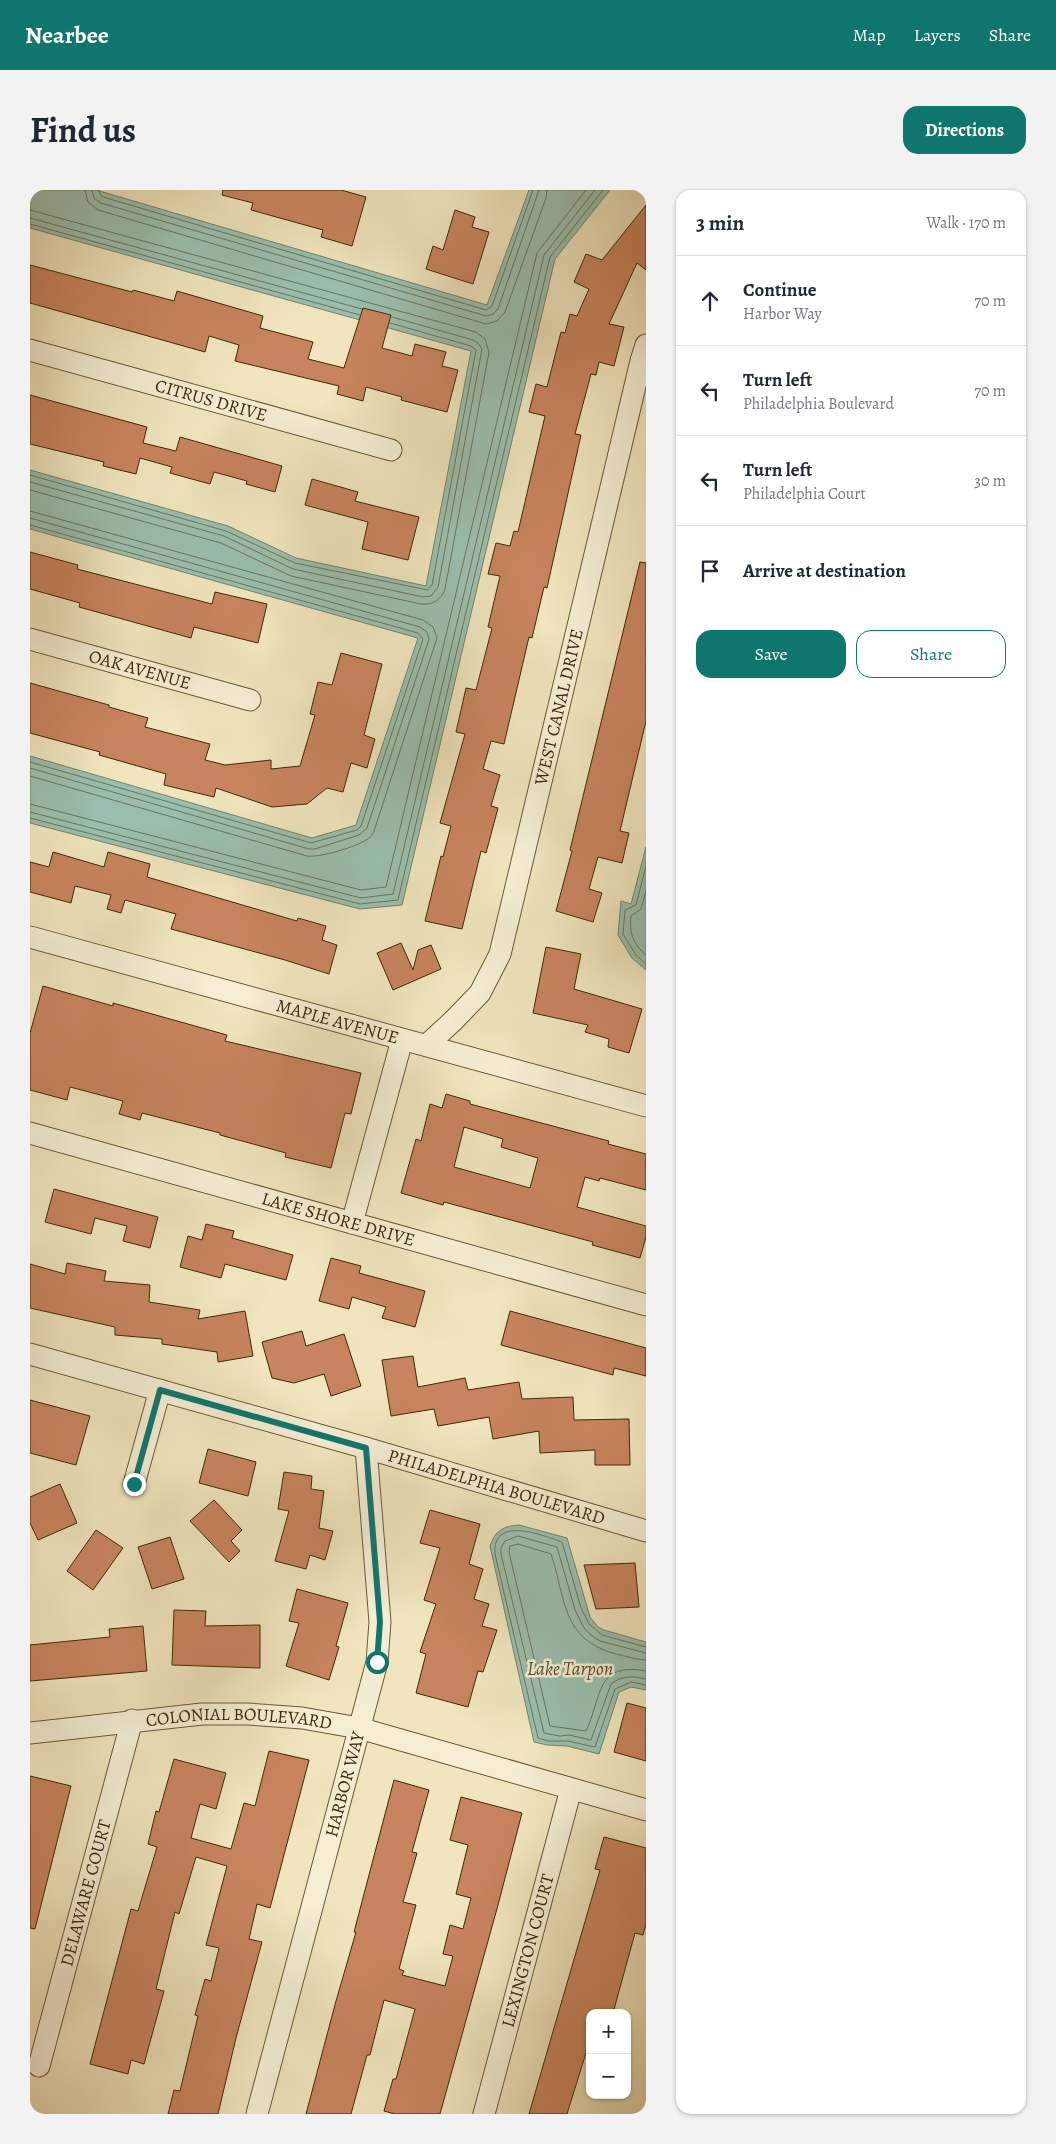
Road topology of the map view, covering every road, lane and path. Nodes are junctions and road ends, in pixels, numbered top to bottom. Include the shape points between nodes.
1 (646, 345) edge
2 (30, 350) edge
3 (391, 450) dead end
4 (30, 639) edge
5 (250, 700) dead end
6 (30, 937) edge
7 (402, 1040) junction
8 (427, 1045) junction
9 (646, 1106) edge
10 (30, 1133) edge
11 (352, 1223) junction
12 (646, 1305) edge
13 (30, 1354) edge
14 (160, 1390) junction
15 (366, 1448) junction
16 (134, 1484) dead end
17 (646, 1531) edge
18 (132, 1720) junction
19 (359, 1728) junction
20 (30, 1733) edge
21 (571, 1789) junction
22 (646, 1810) edge
23 (39, 2066) dead end
24 (257, 2114) edge
25 (484, 2114) edge

1 - 8 street, WEST CANAL DRIVE via 500,954 480,993
2 - 3 street, CITRUS DRIVE
4 - 5 street, OAK AVENUE
6 - 7 street, MAPLE AVENUE
7 - 8 street, MAPLE AVENUE
7 - 11 street
8 - 9 street, MAPLE AVENUE
10 - 11 street, LAKE SHORE DRIVE
11 - 12 street, LAKE SHORE DRIVE
13 - 14 street, PHILADELPHIA BOULEVARD
14 - 15 street, PHILADELPHIA BOULEVARD
14 - 16 street
15 - 17 street, PHILADELPHIA BOULEVARD
15 - 19 street, HARBOR WAY via 380,1622 377,1662
18 - 19 street, COLONIAL BOULEVARD via 248,1714 302,1718
18 - 20 street, COLONIAL BOULEVARD
18 - 23 street, DELAWARE COURT
19 - 21 street, COLONIAL BOULEVARD
19 - 24 street, HARBOR WAY
21 - 22 street, COLONIAL BOULEVARD
21 - 25 street, LEXINGTON COURT

